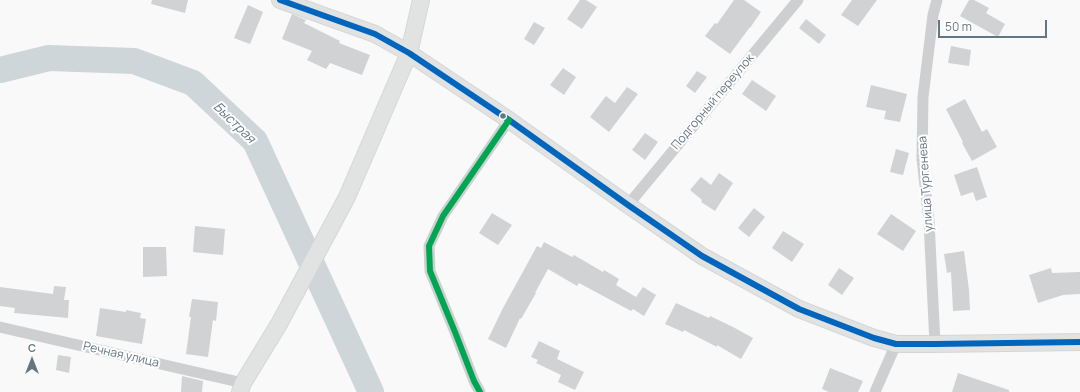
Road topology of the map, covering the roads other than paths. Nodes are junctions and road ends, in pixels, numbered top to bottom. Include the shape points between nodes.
1 (280, 0) edge
2 (421, 0) edge
3 (798, 0) edge
4 (937, 0) edge
5 (409, 53) junction
6 (509, 120) junction
7 (628, 205) junction
8 (0, 327) edge
9 (1080, 342) edge
10 (896, 344) junction
11 (935, 344) junction
12 (242, 387) edge
13 (480, 392) edge
14 (875, 392) edge

1 - 5 street via 375,34
2 - 5 street
3 - 7 street, Подгорный переулок
4 - 11 street, улица Тургенева via 923,97 922,151 929,222
5 - 6 street
5 - 12 street via 347,197
6 - 7 street
6 - 13 street via 442,216 429,246 430,271
7 - 10 street via 702,256 799,308 874,338
8 - 12 street, Речная улица
9 - 11 street
10 - 11 street
10 - 14 street

